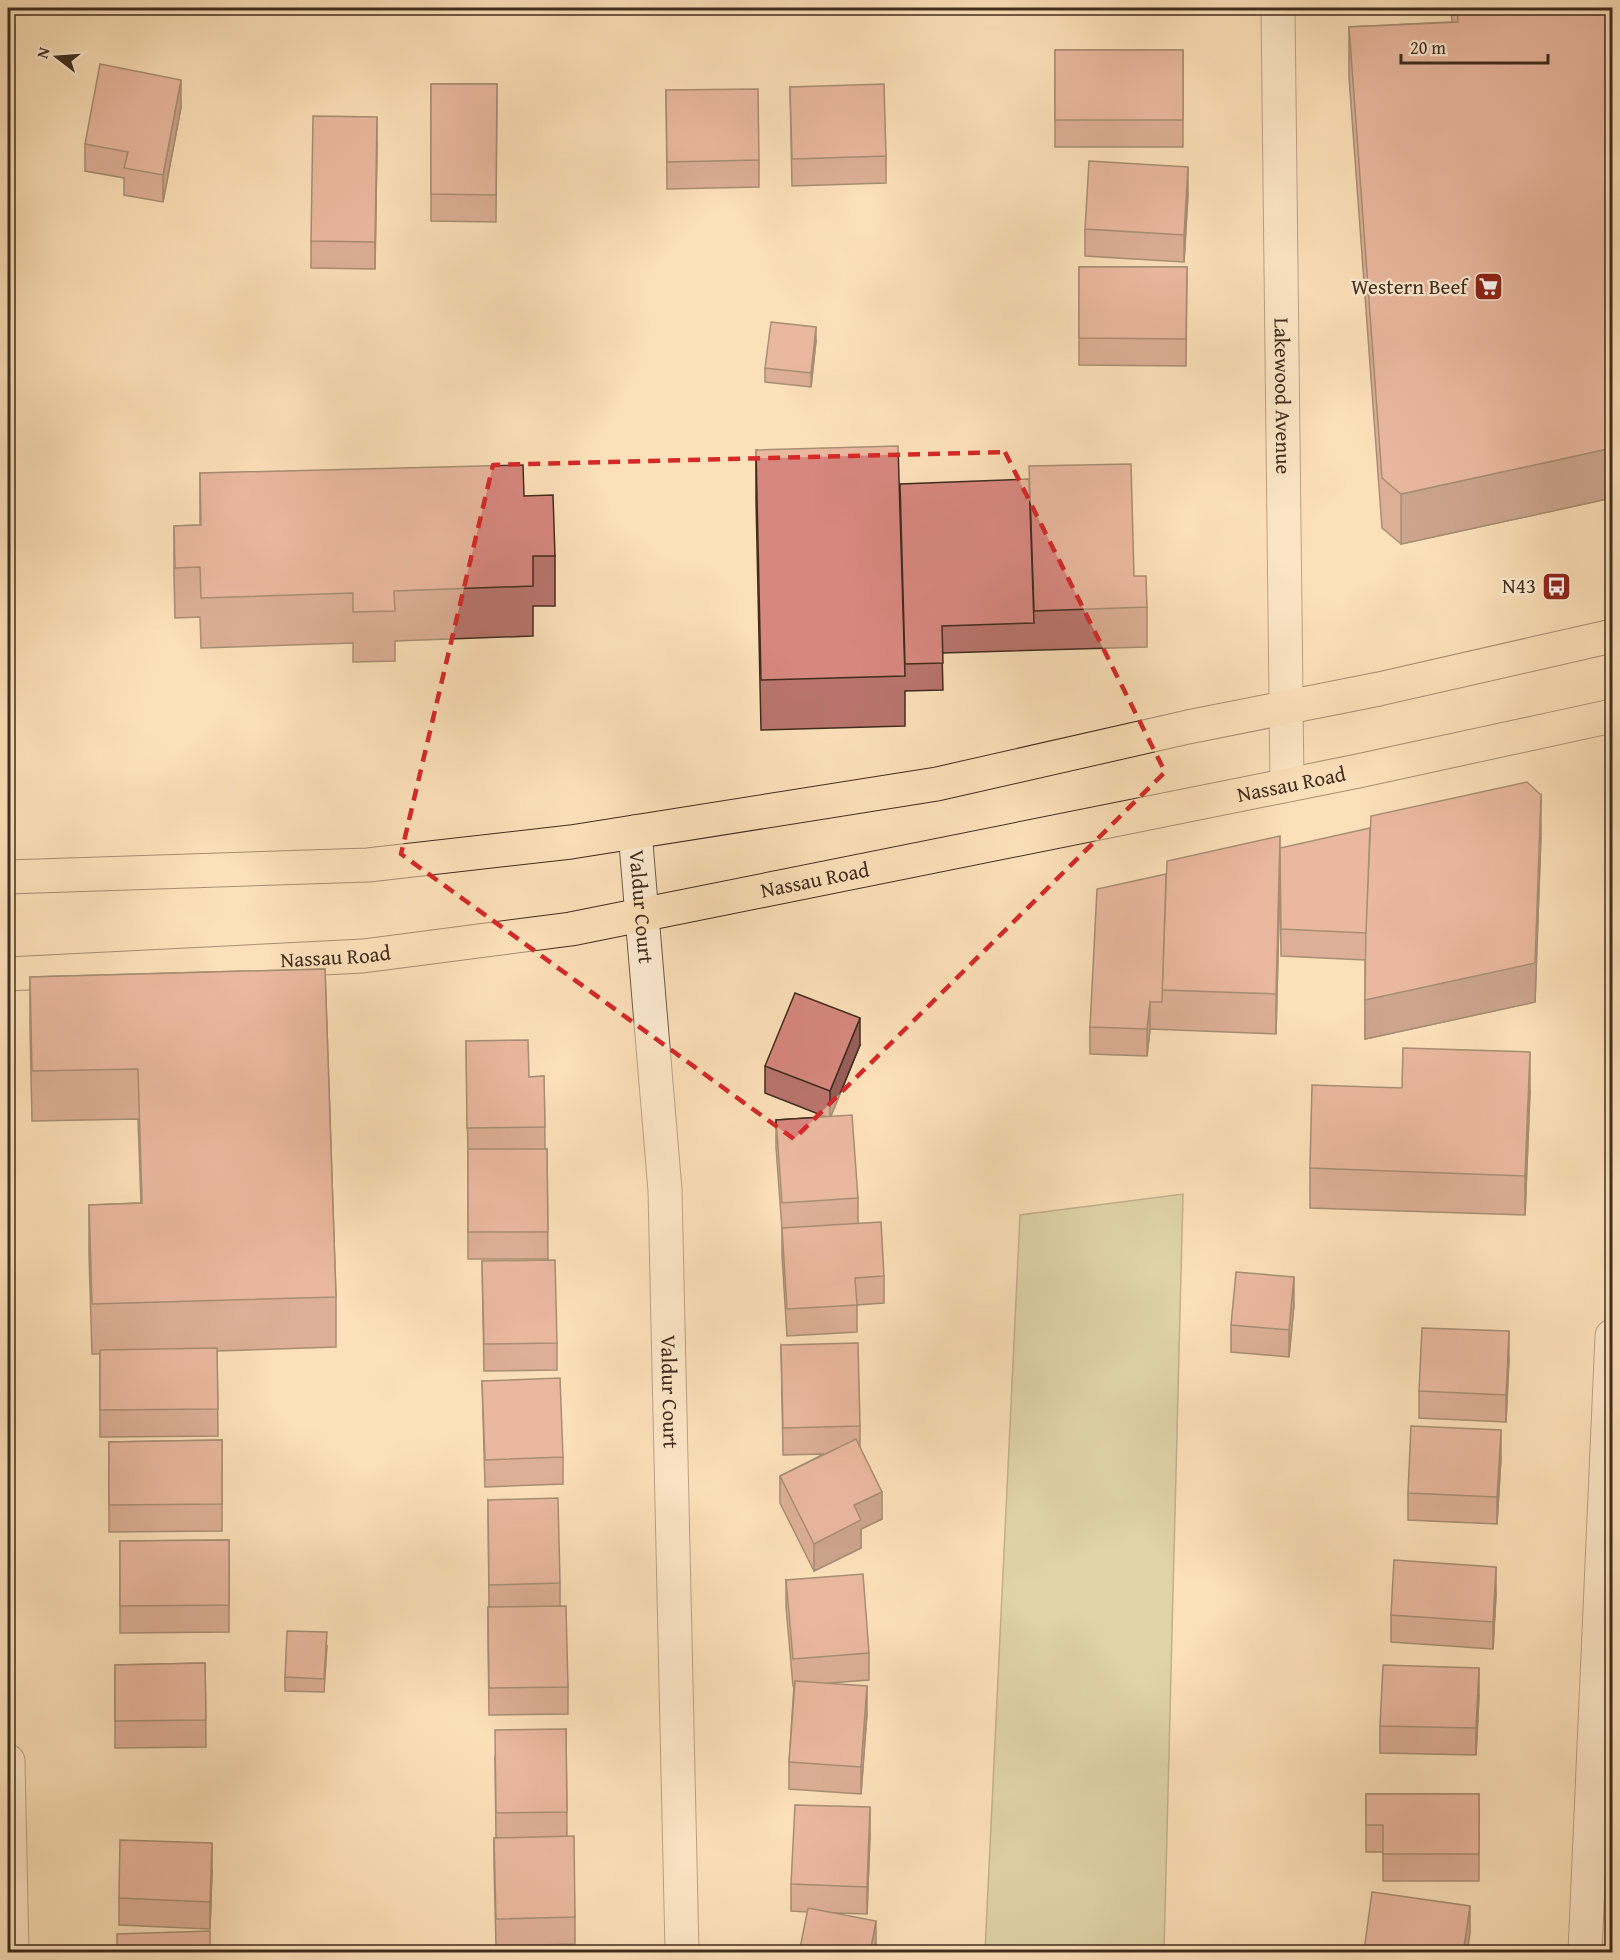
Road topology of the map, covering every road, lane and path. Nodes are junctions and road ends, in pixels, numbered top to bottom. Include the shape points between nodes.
1 (1278, 8) edge
2 (1612, 636) edge
3 (1286, 707) junction
4 (1612, 716) edge
5 (1287, 785) junction
6 (635, 832) junction
7 (8, 877) edge
8 (643, 914) junction
9 (8, 974) edge
10 (1612, 1336) edge
11 (1611, 1401) edge
12 (8, 1761) edge
13 (12, 1953) edge
14 (682, 1953) edge
15 (1585, 1953) edge

1 - 3 street, Lakewood Avenue
2 - 3 main road
3 - 5 street, Lakewood Avenue
3 - 6 main road via 937,784
4 - 5 main road, Nassau Road
5 - 8 main road, Nassau Road
6 - 7 main road via 368,865
6 - 8 street, Valdur Court
8 - 9 main road, Nassau Road via 572,929 363,956
8 - 14 street, Valdur Court via 665,1190
10 - 11 street
11 - 15 street
12 - 13 street

